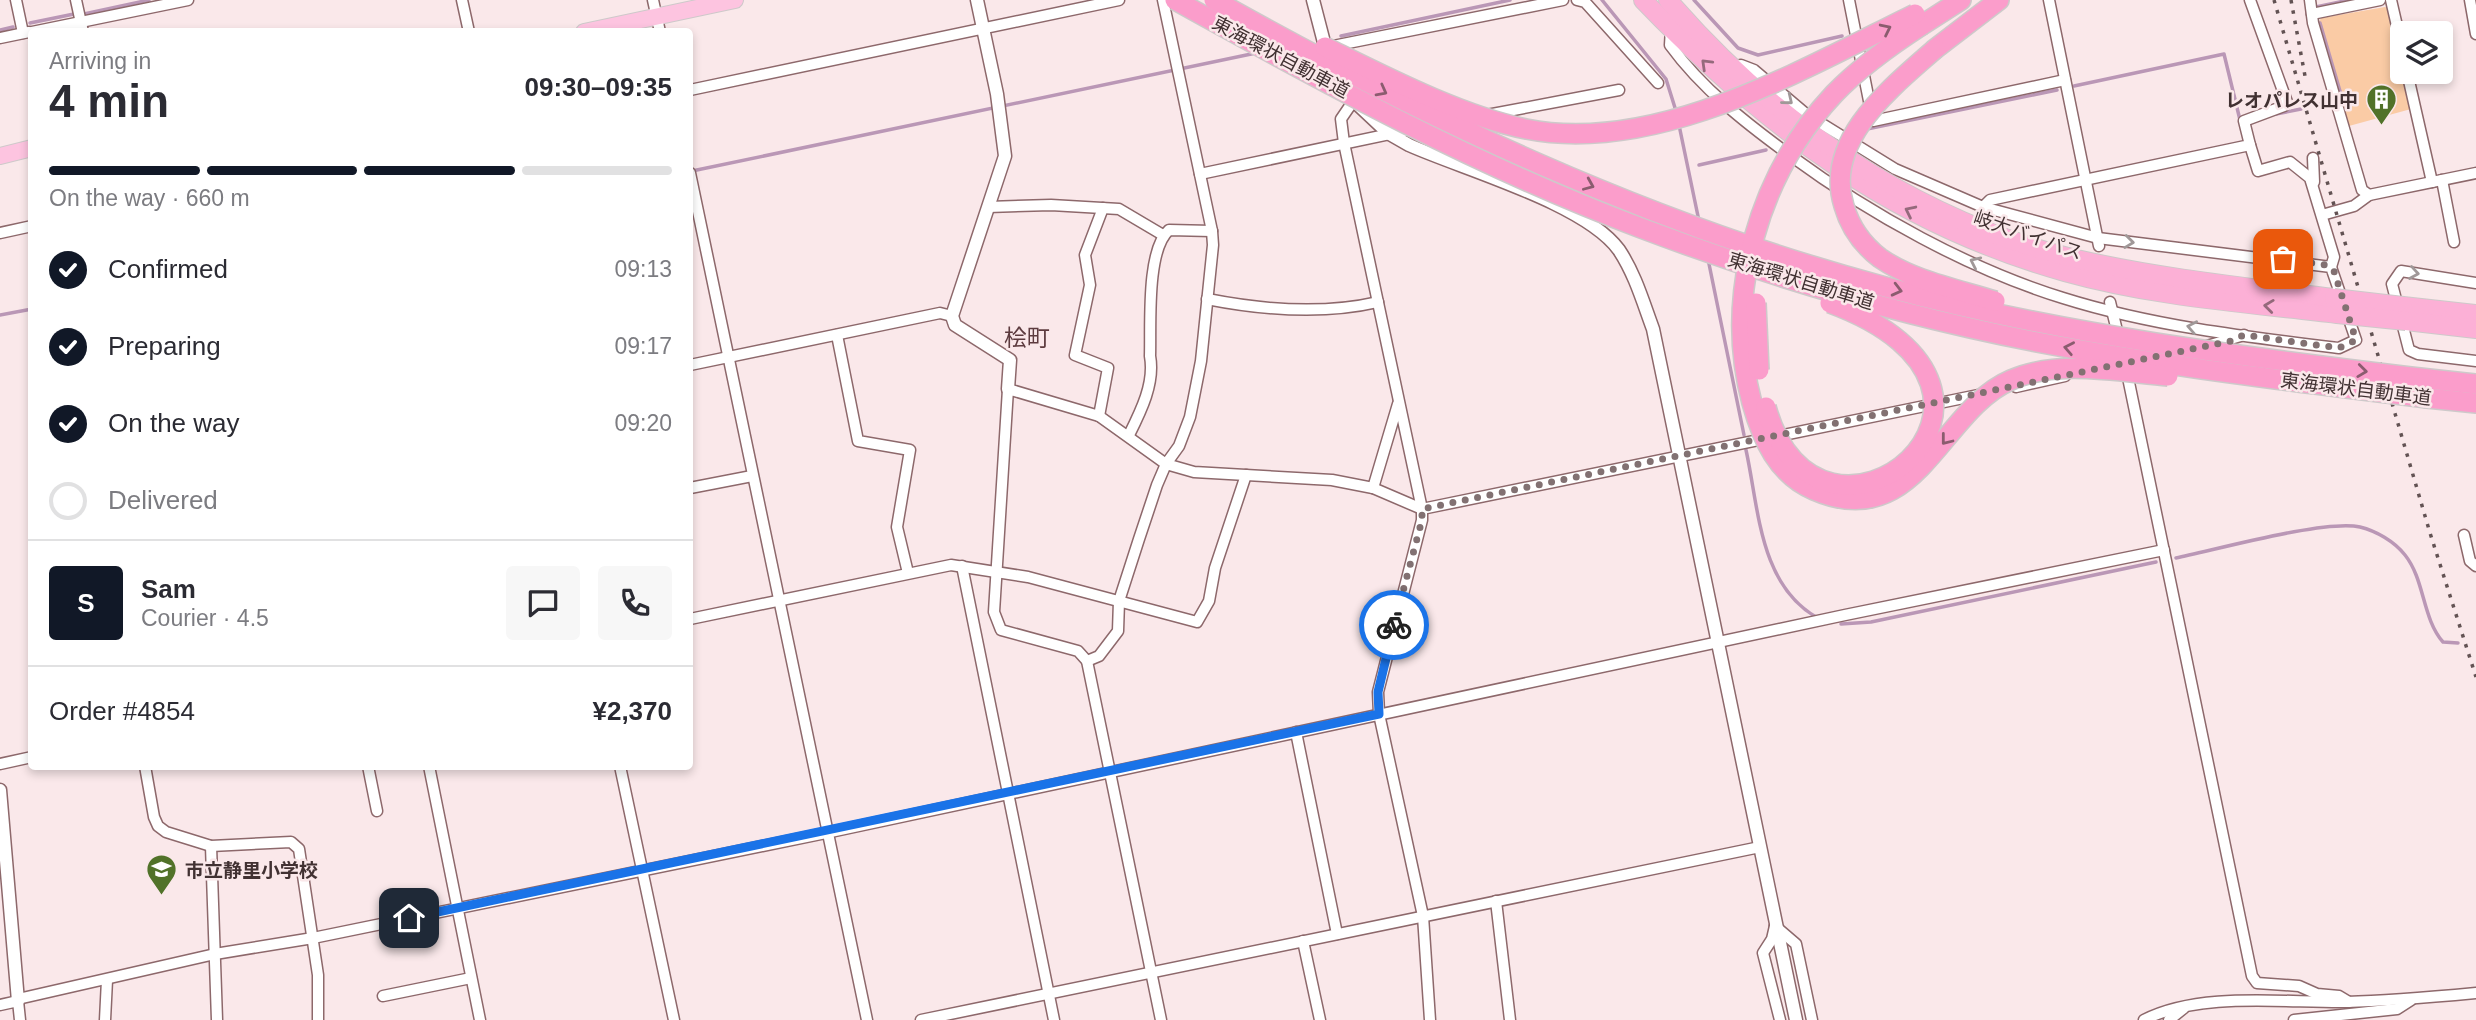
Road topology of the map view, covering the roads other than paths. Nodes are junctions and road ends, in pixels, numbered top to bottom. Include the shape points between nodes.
1 (16, 0) edge
2 (76, 0) edge
3 (188, 0) edge
4 (462, 0) edge
5 (735, 0) edge
6 (977, 0) edge
7 (1119, 0) edge
8 (1163, 0) edge
9 (1175, 0) edge
10 (1214, 0) edge
11 (1230, 0) edge
12 (1312, 0) edge
13 (1563, 0) edge
14 (1577, 0) edge
15 (1643, 0) edge
16 (1668, 0) edge
17 (1849, 0) edge
18 (1942, 0) edge
19 (1961, 0) edge
20 (1987, 0) edge
21 (1999, 0) edge
22 (2049, 0) edge
23 (2250, 0) edge
24 (2310, 0) edge
25 (2381, 0) edge
26 (2391, 0) edge
27 (2470, 0) edge
28 (2312, 14) junction
29 (656, 16) edge
30 (2396, 21) edge
31 (82, 27) edge
32 (468, 28) edge
33 (602, 28) edge
34 (983, 28) junction
35 (1671, 29) junction
36 (28, 30) edge
37 (1925, 31) junction
38 (28, 32) edge
39 (2476, 34) edge
40 (0, 38) edge
41 (1325, 48) junction
42 (1732, 68) junction
43 (2065, 80) junction
44 (1658, 83) dead end
45 (2410, 84) edge
46 (693, 89) edge
47 (1619, 90) dead end
48 (1354, 100) junction
49 (1388, 133) junction
50 (1344, 143) junction
51 (2250, 145) junction
52 (28, 149) edge
53 (0, 156) edge
54 (2313, 158) dead end
55 (2476, 173) edge
56 (1200, 174) junction
57 (2085, 180) junction
58 (2437, 181) junction
59 (2313, 185) junction
60 (693, 191) edge
61 (1556, 194) junction
62 (2369, 195) junction
63 (988, 207) junction
64 (1983, 207) junction
65 (1103, 208) junction
66 (2322, 215) junction
67 (28, 227) edge
68 (1212, 231) junction
69 (0, 233) edge
70 (1163, 235) junction
71 (2098, 242) junction
72 (2454, 242) dead end
73 (2331, 267) junction
74 (2476, 283) edge
75 (1208, 299) junction
76 (1378, 302) junction
77 (2335, 306) junction
78 (2112, 307) junction
79 (2405, 314) junction
80 (2476, 314) edge
81 (952, 316) junction
82 (2476, 329) edge
83 (836, 335) junction
84 (2244, 335) junction
85 (727, 358) junction
86 (2476, 361) edge
87 (2125, 364) junction
88 (693, 365) edge
89 (2329, 367) junction
90 (2476, 384) edge
91 (1008, 389) junction
92 (2427, 398) junction
93 (1399, 401) junction
94 (2476, 403) edge
95 (1099, 416) junction
96 (1129, 435) junction
97 (1679, 456) junction
98 (1166, 464) junction
99 (1246, 475) junction
100 (752, 476) junction
101 (693, 487) edge
102 (1373, 488) junction
103 (1422, 509) junction
104 (2464, 535) dead end
105 (2164, 550) junction
106 (962, 566) junction
107 (2476, 566) edge
108 (996, 572) junction
109 (908, 573) junction
110 (778, 600) junction
111 (1119, 601) junction
112 (693, 618) edge
113 (1717, 643) junction
114 (1087, 661) junction
115 (1379, 714) junction
116 (1296, 732) junction
117 (28, 758) edge
118 (0, 764) edge
119 (146, 770) edge
120 (369, 770) edge
121 (430, 770) edge
122 (621, 770) edge
123 (1109, 772) junction
124 (0, 790) edge
125 (1009, 793) junction
126 (377, 811) dead end
127 (826, 833) junction
128 (211, 846) junction
129 (1760, 846) junction
130 (643, 869) junction
131 (1496, 901) junction
132 (457, 908) junction
133 (1423, 916) junction
134 (1775, 926) junction
135 (1337, 934) junction
136 (313, 938) junction
137 (1303, 941) junction
138 (215, 954) junction
139 (1151, 974) junction
140 (471, 978) junction
141 (107, 980) junction
142 (2476, 993) edge
143 (1049, 994) junction
144 (383, 996) dead end
145 (18, 1000) junction
146 (2411, 1000) junction
147 (2348, 1002) junction
148 (0, 1004) edge
149 (2184, 1008) junction
150 (20, 1020) edge
151 (106, 1020) edge
152 (217, 1020) edge
153 (318, 1020) edge
154 (480, 1020) edge
155 (674, 1020) edge
156 (867, 1020) edge
157 (921, 1020) edge
158 (1054, 1020) edge
159 (1161, 1020) edge
160 (1320, 1020) edge
161 (1430, 1020) edge
162 (1510, 1020) edge
163 (1780, 1020) edge
164 (1796, 1020) edge
165 (1812, 1020) edge
166 (2144, 1020) edge
167 (2169, 1020) edge
168 (2294, 1020) edge

1 - 36 street
2 - 31 street
3 - 31 street
4 - 32 street
5 - 29 main road
6 - 34 street
7 - 34 street
8 - 56 street
9 - 61 highway, 東海環状自動車道, bridge via 1408,126
10 -> 89 highway, 東海環状自動車道, bridge via 1414,107 1633,204 1731,241 1883,287 2030,321
11 -> 37 highway, bridge via 1464,109 1525,129 1582,135 1636,131
12 - 41 street
13 - 41 street
14 - 44 street via 1585,2
15 - 35 highway, 岐大バイパス
16 - 42 highway, 岐大バイパス
17 - 43 street via 1873,121
18 - 37 highway
19 - 37 highway
20 - 37 highway
21 - 37 highway
22 - 43 street
23 - 51 street via 2287,102 2244,121
24 - 28 street
25 - 28 street
26 - 30 street
27 - 39 street
28 - 62 street via 2362,190
29 - 33 main road
34 - 46 street
34 - 63 street via 1005,156
77 -> 35 highway, 岐大バイパス via 2127,286 2066,272 1976,242 1888,201 1839,171 1724,82
78 -> 35 street via 2006,277 1834,188 1723,102 1670,45
37 - 61 highway, bridge via 1861,86 1810,144 1772,219 1766,242 1760,276 1758,288 1758,369 1780,441 1801,465 1829,482 1855,485 1883,479 1916,454 1933,409 1922,363 1895,334 1849,310 1802,293 1767,281 1755,277 1720,265 1696,257 1614,224
37 - 89 highway, bridge via 1867,115 1843,164 1841,192 1847,216 1880,257 1921,277 1996,302
92 -> 37 highway, bridge via 2110,371 2049,370 2012,379 1980,399 1925,466 1881,494 1849,499 1800,483 1766,443 1749,393 1742,315 1753,240 1784,161 1819,112 1877,56
38 - 40 street
41 - 48 street via 1332,68
42 -> 64 street via 1741,65 1755,70 1806,114 1895,169
42 - 77 highway, 岐大バイパス via 1846,159 1981,227 2070,257
43 - 57 street
45 - 58 street
47 - 49 street
48 - 49 street
48 - 50 street via 1341,119
49 - 50 street
49 - 97 street via 1447,162 1574,212 1599,228 1619,250 1653,329
50 - 56 street
50 - 76 street
51 - 57 street
51 - 59 street via 2258,171 2290,162 2307,173
52 - 53 main road
54 - 59 street
55 - 58 street
56 - 68 street
57 - 64 street via 1990,200
57 - 71 street
58 - 62 street
58 - 72 street
59 - 66 street
60 - 85 street
92 -> 61 highway, 東海環状自動車道, bridge via 2103,354 1952,323 1723,257
62 - 66 street via 2354,206
63 - 65 street
63 - 81 street
64 - 71 street
65 - 70 street via 1119,209
65 - 95 street via 1085,256 1090,285 1075,355 1108,368
66 - 73 street via 2334,257
67 - 69 street
68 - 70 street via 1168,230
68 - 75 street
70 - 96 street via 1154,262 1152,369 1142,409
71 -> 73 street
73 - 84 street via 2356,340 2339,348
86 -> 74 street via 2409,350 2392,284 2401,271
75 - 76 street via 1252,308 1296,309
75 - 98 street via 1192,406 1179,446
76 - 93 street
77 - 79 highway, 岐大バイパス, bridge
84 -> 78 street
78 - 87 street
79 - 80 highway, 岐大バイパス
79 - 82 highway, 岐大バイパス
81 - 83 street via 940,313
81 - 91 street via 955,325 1010,360
83 - 85 street
83 - 109 street via 858,441 910,450 897,527
84 - 87 street
85 - 88 street
85 - 100 street
87 - 97 street
87 - 105 street
89 -> 90 highway, 東海環状自動車道, bridge
91 - 95 street
91 - 108 street
92 - 94 highway, 東海環状自動車道
93 - 102 street
93 - 103 street
95 - 96 street
96 - 98 street
97 - 103 street
97 - 113 street
98 - 99 street via 1194,472
98 - 111 street
99 - 102 street via 1332,480
99 - 111 street via 1215,568 1209,601 1197,622
100 - 101 street
100 - 110 street
102 - 103 street
103 - 115 street via 1378,692
104 - 107 street via 2470,561
105 - 113 street
105 - 147 street via 2252,976 2257,983 2298,986
106 - 108 street
106 - 109 street
106 - 125 street
108 - 111 street
108 - 114 street via 994,612 1001,630 1078,651
109 - 110 street
110 - 112 street
110 - 127 street
111 - 114 street via 1118,631 1099,656
113 - 115 street
113 - 129 street
114 - 123 street
115 - 116 street
115 - 133 street
116 - 123 street
116 - 135 street
117 - 118 street
119 - 128 street via 158,826
120 - 126 street
121 - 132 street
122 - 130 street
123 - 125 street
123 - 139 street
124 - 145 street
125 - 127 street
125 - 143 street
127 - 130 street
127 - 156 street
128 - 136 street via 291,842 299,849
128 - 138 street
129 - 131 street
129 - 134 street
130 - 132 street
130 - 155 street
131 - 133 street
131 - 162 street
132 - 136 street
132 - 140 street
133 - 135 street
133 - 161 street
134 - 163 street via 1763,953
134 - 164 street
134 - 165 street via 1796,944
135 - 137 street
136 - 138 street
136 - 153 street
137 - 139 street
137 - 160 street
138 - 141 street
138 - 152 street
139 - 143 street
139 - 159 street
140 - 144 street
140 - 154 street
141 - 145 street
141 - 151 street
142 - 146 street
143 - 157 street
143 - 158 street
145 - 148 street
145 - 150 street
146 - 147 street
146 - 168 street via 2397,1009
147 - 149 street via 2221,1002
149 - 166 street
149 - 167 street

